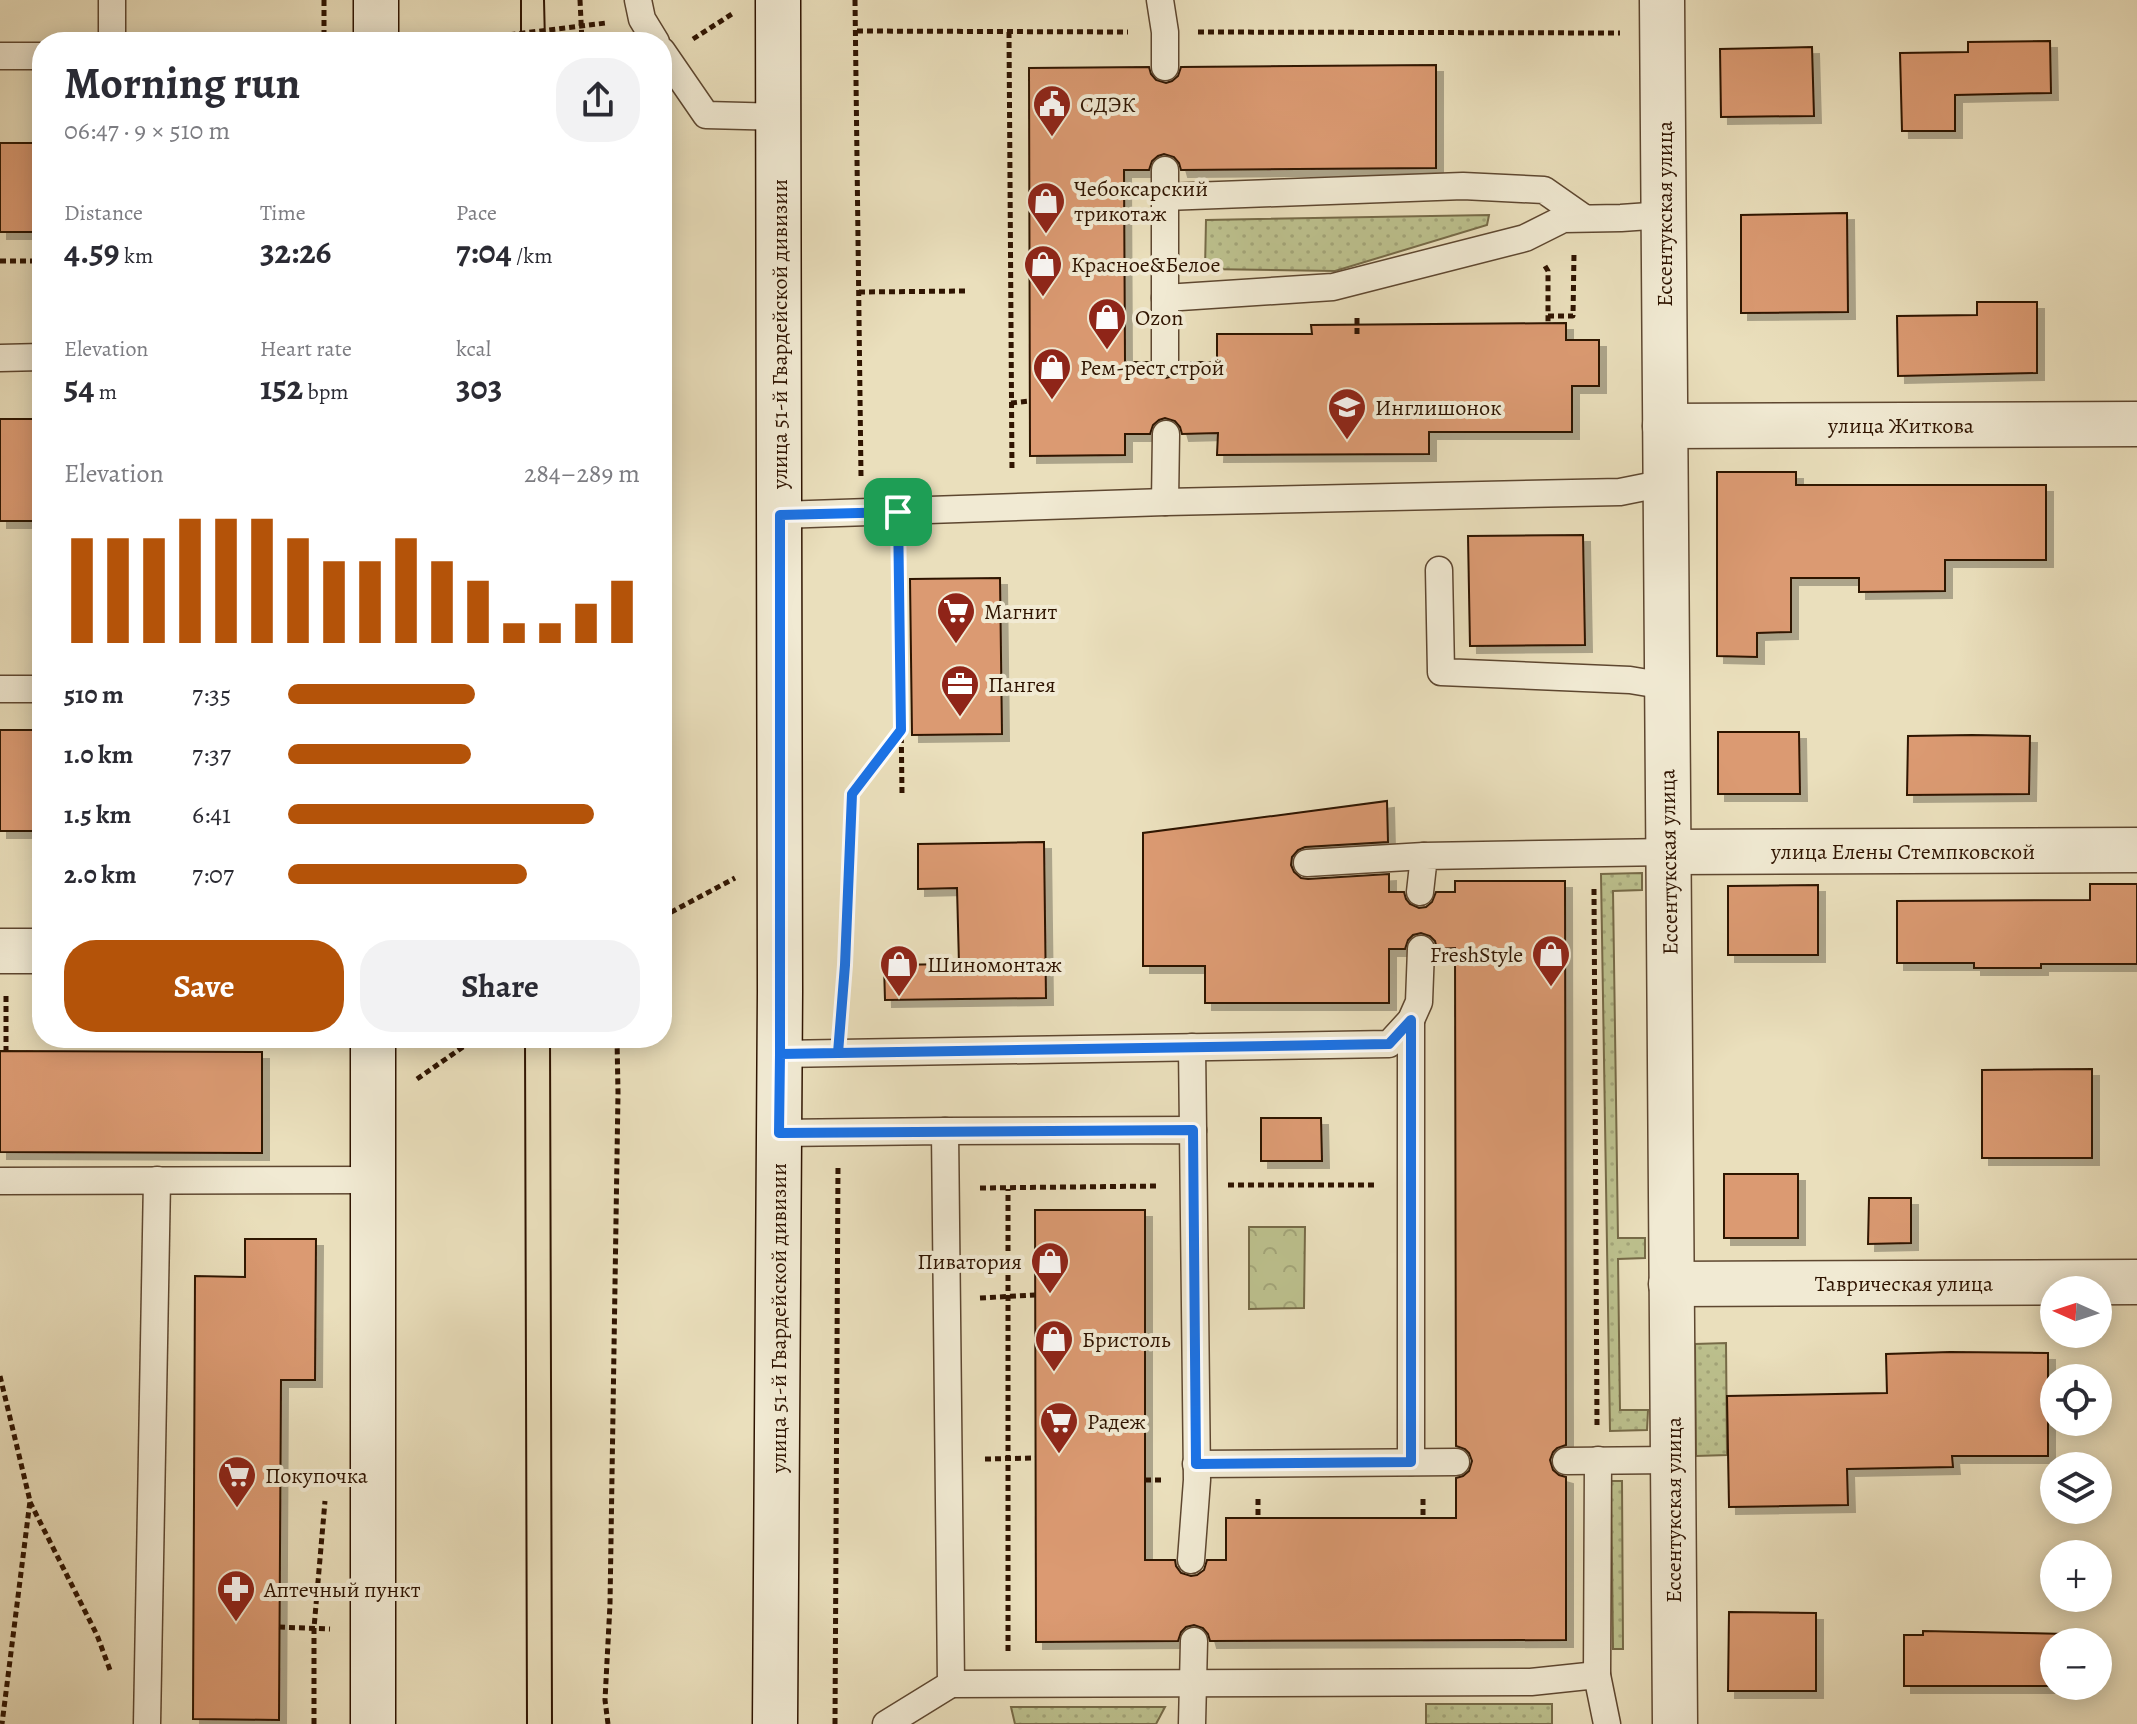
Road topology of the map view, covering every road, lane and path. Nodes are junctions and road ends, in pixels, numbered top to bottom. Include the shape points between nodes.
1 (112, 0) edge
2 (324, 0) edge
3 (376, 0) edge
4 (580, 0) edge
5 (855, 0) edge
6 (1160, 0) edge
7 (1662, 0) edge
8 (760, 4) edge
9 (640, 10) edge
10 (581, 25) junction
11 (857, 31) junction
12 (112, 32) edge
13 (324, 32) edge
14 (376, 32) edge
15 (527, 32) edge
16 (581, 32) edge
17 (652, 32) edge
18 (1009, 32) junction
19 (1165, 32) junction
20 (1625, 33) dead end
21 (672, 45) edge
22 (0, 56) edge
23 (32, 56) edge
24 (672, 66) edge
25 (1165, 67) dead end
26 (779, 117) junction
27 (1165, 170) dead end
28 (1165, 197) junction
29 (1664, 215) junction
30 (1578, 218) junction
31 (1525, 238) junction
32 (0, 261) edge
33 (32, 261) edge
34 (967, 291) dead end
35 (859, 292) junction
36 (1165, 298) junction
37 (32, 357) edge
38 (0, 358) edge
39 (1165, 362) dead end
40 (1030, 401) dead end
41 (1011, 403) junction
42 (2137, 424) edge
43 (1665, 426) junction
44 (1166, 434) dead end
45 (1665, 483) junction
46 (1165, 502) junction
47 (1013, 508) junction
48 (898, 512) junction
49 (861, 513) junction
50 (780, 515) junction
51 (1439, 570) dead end
52 (1666, 686) junction
53 (0, 689) edge
54 (32, 689) edge
55 (901, 711) junction
56 (912, 711) dead end
57 (901, 730) junction
58 (902, 794) dead end
59 (2137, 850) edge
60 (1593, 852) junction
61 (1669, 852) junction
62 (779, 854) junction
63 (1424, 856) junction
64 (1307, 863) dead end
65 (1420, 892) dead end
66 (672, 912) edge
67 (1421, 949) dead end
68 (16, 951) edge
69 (1411, 1020) junction
70 (1192, 1047) junction
71 (373, 1048) edge
72 (461, 1048) edge
73 (617, 1048) edge
74 (6, 1051) dead end
75 (838, 1053) junction
76 (780, 1054) junction
77 (373, 1109) junction
78 (1193, 1130) junction
79 (945, 1131) junction
80 (779, 1133) junction
81 (838, 1133) junction
82 (157, 1180) junction
83 (373, 1180) junction
84 (0, 1181) edge
85 (1008, 1189) dead end
86 (2137, 1282) edge
87 (1671, 1284) junction
88 (1035, 1295) dead end
89 (1009, 1296) junction
90 (947, 1299) junction
91 (0, 1376) edge
92 (1008, 1458) junction
93 (1036, 1458) dead end
94 (1598, 1460) junction
95 (1673, 1460) junction
96 (1566, 1461) dead end
97 (949, 1462) junction
98 (1411, 1462) junction
99 (1456, 1462) dead end
100 (1196, 1464) junction
101 (30, 1501) junction
102 (1191, 1560) dead end
103 (1194, 1641) dead end
104 (1597, 1675) junction
105 (114, 1680) dead end
106 (1194, 1683) junction
107 (951, 1684) junction
108 (1008, 1684) junction
109 (2, 1724) edge
110 (147, 1724) edge
111 (373, 1724) edge
112 (608, 1724) edge
113 (775, 1724) edge
114 (835, 1724) edge
115 (886, 1724) edge
116 (1192, 1724) edge
117 (1607, 1724) edge
118 (1675, 1724) edge

1 - 12 lane
2 - 13 path
3 - 14 street
4 - 10 path
5 - 11 path
6 - 19 lane
7 - 29 street, Ессентукская улица
8 - 21 path
8 - 26 street, улица 51-й Гвардейской дивизии
9 - 10 path
9 - 17 lane
10 - 15 path
10 - 16 path
11 - 18 path
11 - 35 path
18 - 19 path
18 - 41 path
19 - 20 path
19 - 25 lane
22 - 23 lane
24 - 26 lane via 706,115
26 - 50 street, улица 51-й Гвардейской дивизии
27 - 28 lane
28 - 30 lane via 1463,186 1544,190
28 - 36 lane
29 - 30 lane
29 - 43 street, Ессентукская улица
30 - 31 lane via 1563,219
30 - 31 path via 1573,316 1548,320 1548,271
31 - 36 lane via 1333,287
32 - 33 path
34 - 35 path
35 - 49 path
36 - 39 lane
37 - 38 lane
40 - 41 path
41 - 47 path
42 - 43 street, улица Житкова
43 - 45 street, Ессентукская улица
44 - 46 lane
45 - 46 lane via 1620,492
45 - 52 street, Ессентукская улица
46 - 47 lane
47 - 48 lane
48 - 49 lane
48 - 55 path
49 - 50 lane
50 - 62 street, улица 51-й Гвардейской дивизии
51 - 52 lane via 1441,672
52 - 61 street, Ессентукская улица
53 - 54 lane
55 - 56 path
55 - 57 path
57 - 58 path
57 - 75 path via 852,794
59 - 61 street, улица Елены Стемпковской
60 - 61 lane
60 - 63 lane
60 - 94 path
61 - 87 street, Ессентукская улица
62 - 66 path
62 - 76 street, улица 51-й Гвардейской дивизии
63 - 64 lane
63 - 65 lane
67 - 69 lane via 1419,1002
68 - 74 path
69 - 70 lane via 1389,1044
69 - 98 lane
70 - 75 lane
70 - 78 lane
71 - 77 street
72 - 77 path
73 - 112 path
75 - 76 lane
76 - 80 street, улица 51-й Гвардейской дивизии
77 - 83 street
78 - 79 lane
78 - 100 lane
79 - 81 lane
79 - 90 lane
80 - 81 lane
80 - 113 street, улица 51-й Гвардейской дивизии
81 - 114 path
82 - 83 lane
82 - 84 lane
82 - 110 lane
83 - 111 street
85 - 89 path
86 - 87 street, Таврическая улица
87 - 95 street, Ессентукская улица
88 - 89 path
89 - 90 path
89 - 92 path
90 - 97 lane
91 - 101 path
92 - 93 path
92 - 97 path
92 - 108 path
94 - 95 lane
94 - 96 lane
94 - 104 lane
95 - 118 street, Ессентукская улица
97 - 107 lane
98 - 99 lane
98 - 100 lane
100 - 102 lane
101 - 105 path
101 - 109 path
103 - 106 lane
104 - 106 lane via 1531,1682
104 - 117 lane
106 - 108 lane
106 - 116 lane
107 - 108 lane
107 - 115 lane

